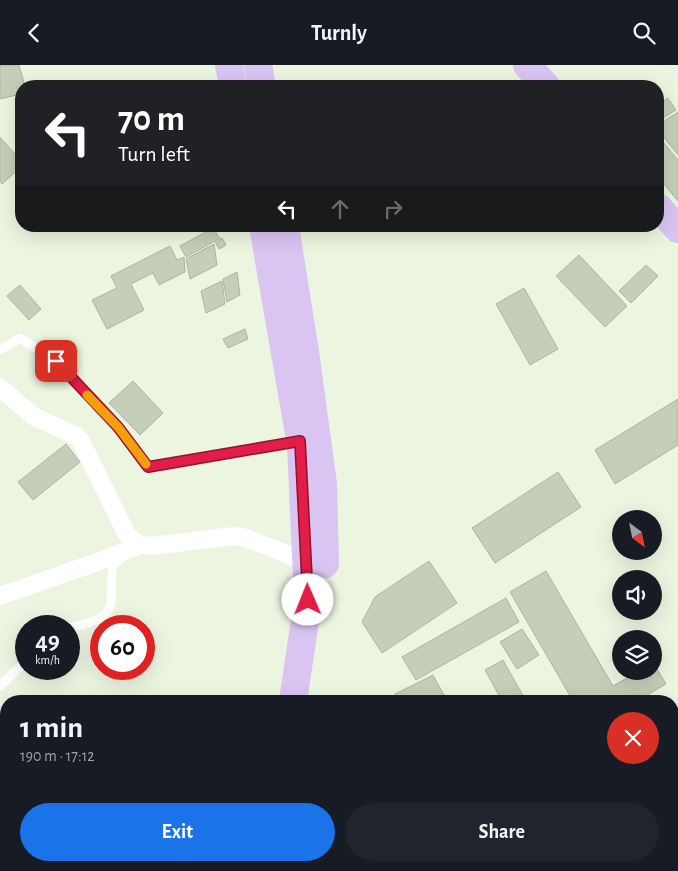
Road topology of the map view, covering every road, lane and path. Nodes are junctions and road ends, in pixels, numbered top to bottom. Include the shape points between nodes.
1 (229, 65) edge
2 (258, 65) edge
3 (526, 65) edge
4 (232, 80) edge
5 (261, 80) edge
6 (540, 80) edge
7 (664, 214) edge
8 (678, 229) edge
9 (264, 232) edge
10 (286, 232) edge
11 (0, 350) edge
12 (0, 387) edge
13 (300, 441) junction
14 (136, 546) junction
15 (306, 562) junction
16 (0, 596) edge
17 (80, 625) edge
18 (15, 672) edge
19 (0, 686) edge
20 (294, 695) edge
21 (313, 695) edge

1 - 4 main road
2 - 5 main road
3 - 6 main road
7 - 8 main road
9 - 13 main road
10 - 21 main road via 323,484 326,601
11 - 13 lane via 20,337 56,361 118,427 148,467
12 - 14 street via 33,416 81,441 126,533
13 - 15 main road
14 - 15 street via 234,536
14 - 16 street
14 - 17 lane via 113,566 109,611 98,619
15 - 20 main road via 308,600
18 - 19 lane

